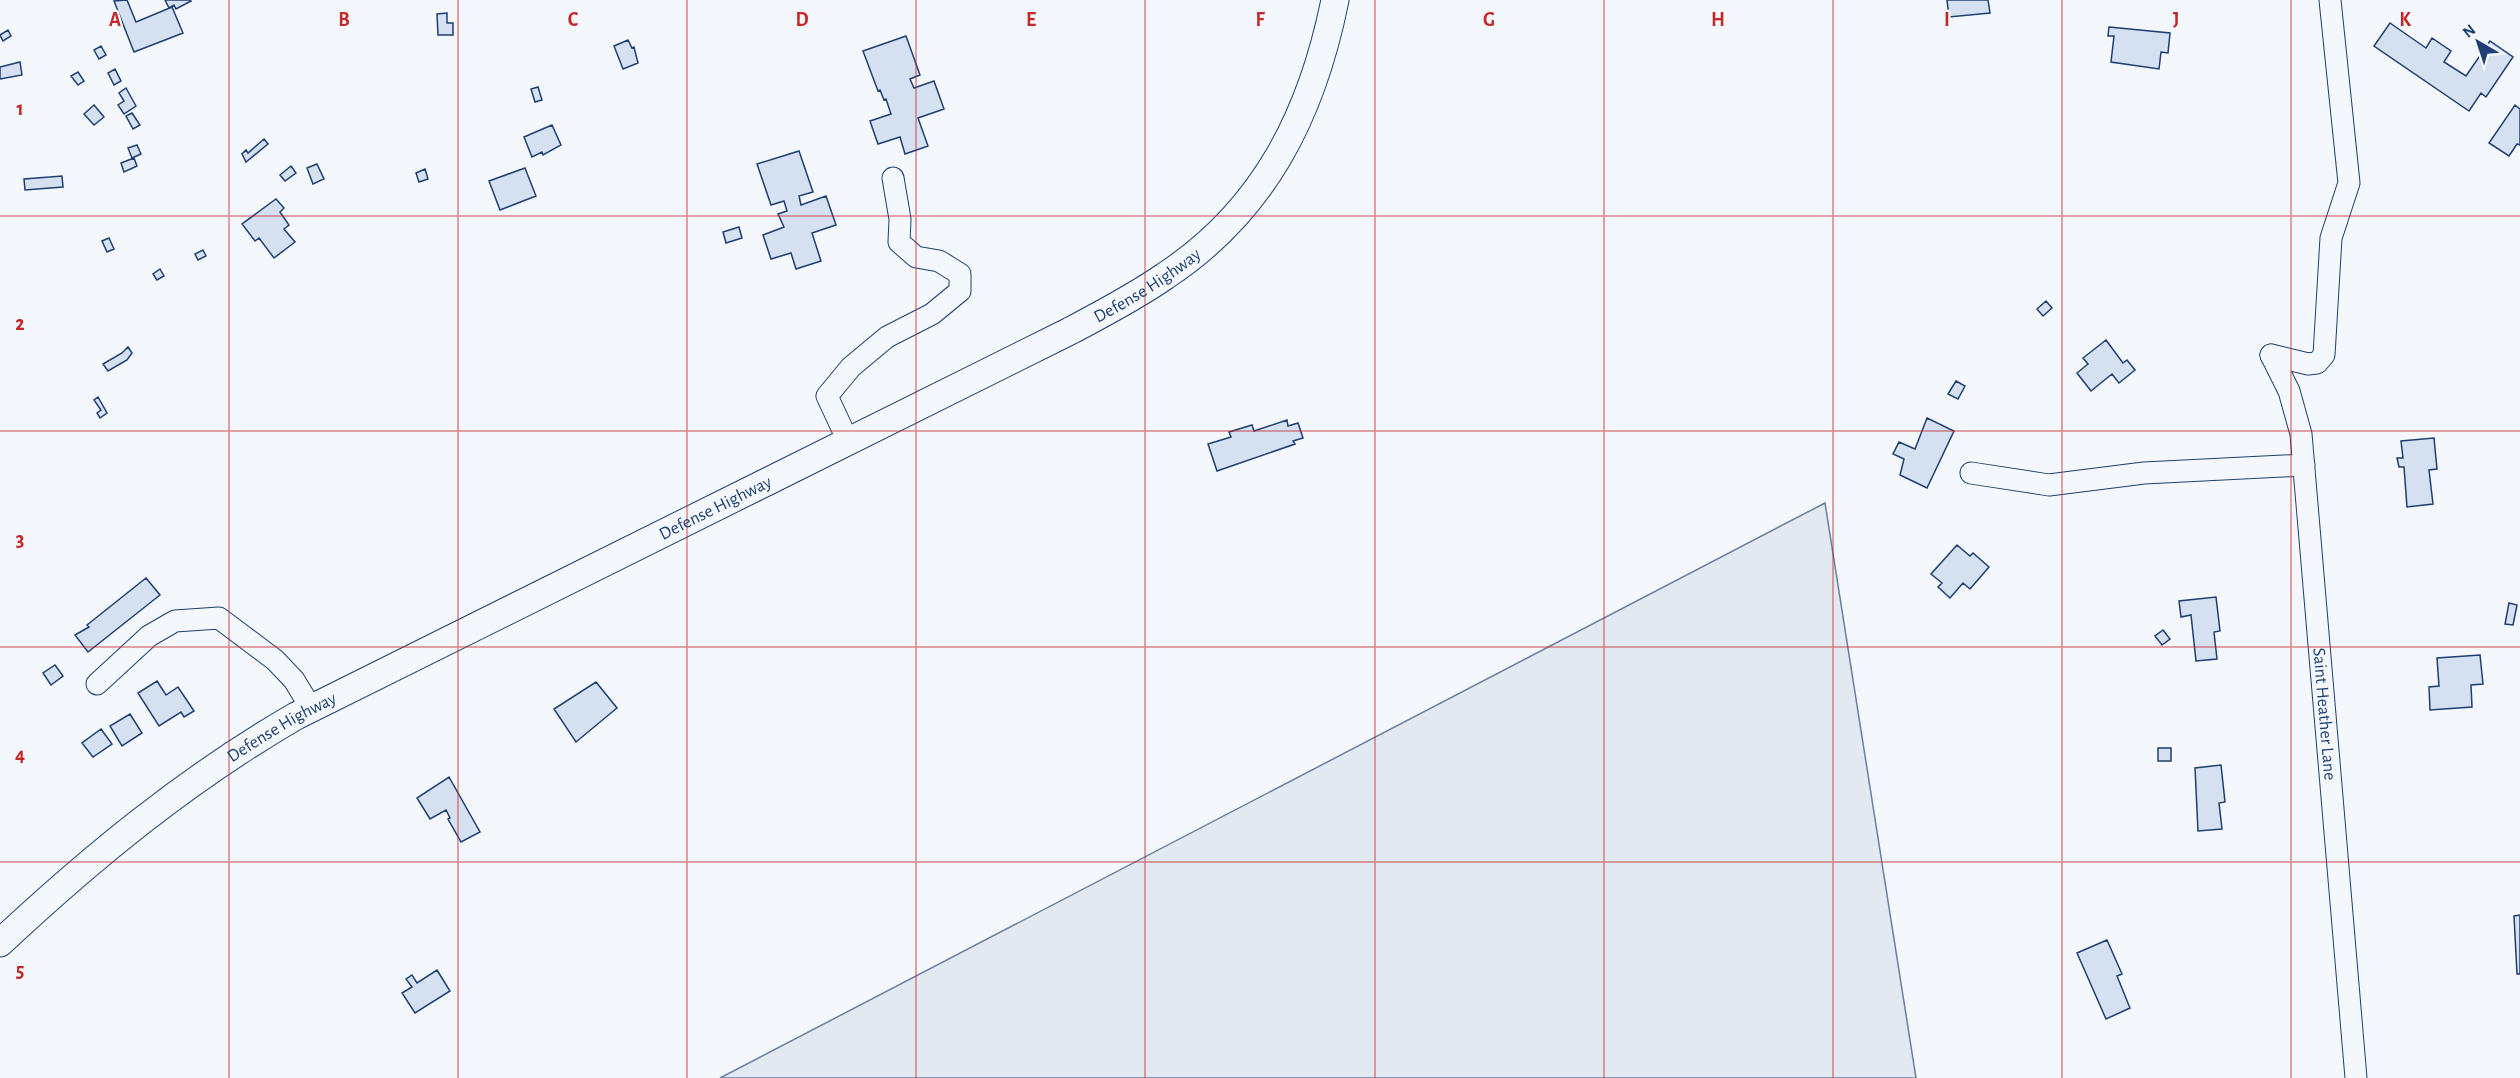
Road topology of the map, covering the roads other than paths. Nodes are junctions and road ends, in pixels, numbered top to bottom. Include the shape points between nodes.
1 (1335, 0) edge
2 (2330, 0) edge
3 (893, 178) dead end
4 (848, 441) junction
5 (2304, 465) junction
6 (1971, 473) dead end
7 (97, 684) dead end
8 (311, 708) junction
9 (0, 943) edge
10 (2356, 1078) edge

1 - 4 main road, Defense Highway via 1319,71 1288,144 1253,195 1196,254 1070,331
2 - 5 street, Saint Heather Lane via 2349,183 2331,238 2324,355 2318,363 2308,364 2271,355 2289,391 2301,434
3 - 4 street via 900,219 899,242 916,257 939,261 960,274 960,291 932,314 887,337 851,367 827,396
4 - 8 main road, Defense Highway
5 - 6 street via 2144,472 2049,485
5 - 10 street, Saint Heather Lane
7 - 8 street via 150,636 175,621 219,618 275,660 294,680
8 - 9 main road, Defense Highway via 156,807

